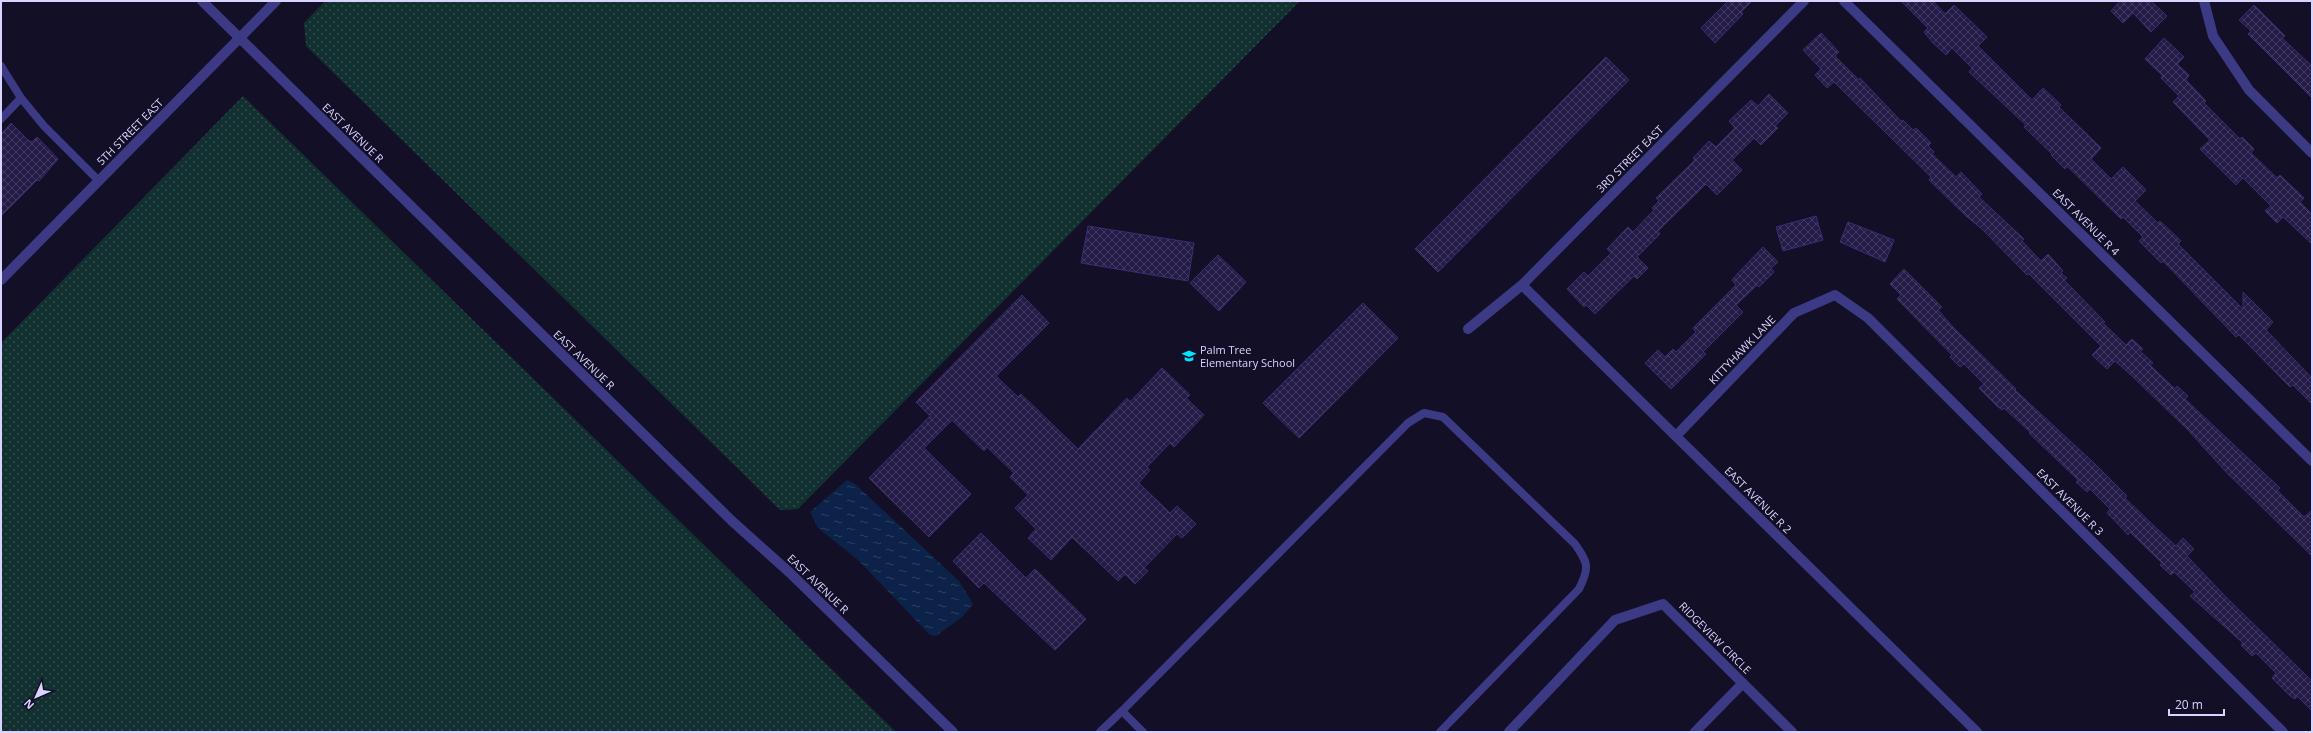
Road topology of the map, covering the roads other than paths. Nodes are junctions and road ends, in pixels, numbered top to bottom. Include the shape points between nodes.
1 (202, 1) edge
2 (276, 1) edge
3 (1804, 1) edge
4 (1844, 1) edge
5 (2204, 1) edge
6 (240, 38) junction
7 (1, 66) edge
8 (21, 98) junction
9 (1, 119) edge
10 (2312, 153) edge
11 (99, 180) junction
12 (1, 280) edge
13 (1522, 285) junction
14 (1835, 295) joint
15 (1468, 329) dead end
16 (1676, 436) junction
17 (2312, 461) edge
18 (1743, 683) junction
19 (1122, 711) junction
20 (1786, 730) edge
21 (953, 732) edge
22 (1100, 732) edge
23 (1143, 732) edge
24 (1440, 732) edge
25 (1510, 732) edge
26 (1695, 732) edge
27 (1977, 732) edge
28 (2283, 732) edge

1 - 6 street, EAST AVENUE R
2 - 6 street, 5TH STREET EAST
3 - 13 street, 3RD STREET EAST
4 - 17 street, EAST AVENUE R 4
5 - 10 street via 2213,36 2249,90
6 - 11 street, 5TH STREET EAST
6 - 21 street, EAST AVENUE R via 726,516 789,572
7 - 8 lane
8 - 9 lane
8 - 11 lane via 44,126
11 - 12 street, 5TH STREET EAST
13 - 15 street, 3RD STREET EAST
13 - 16 street, EAST AVENUE R 2
14 - 16 street, KITTYHAWK LANE via 1794,313
14 - 28 street, EAST AVENUE R 3 via 1868,318
16 - 27 street, EAST AVENUE R 2
18 - 20 street, RIDGEVIEW CIRCLE
18 - 25 street, RIDGEVIEW CIRCLE via 1663,604 1615,620
18 - 26 street
19 - 22 lane
19 - 23 lane
19 - 24 lane via 1408,423 1424,413 1443,417 1575,544 1584,558 1587,573 1579,589

